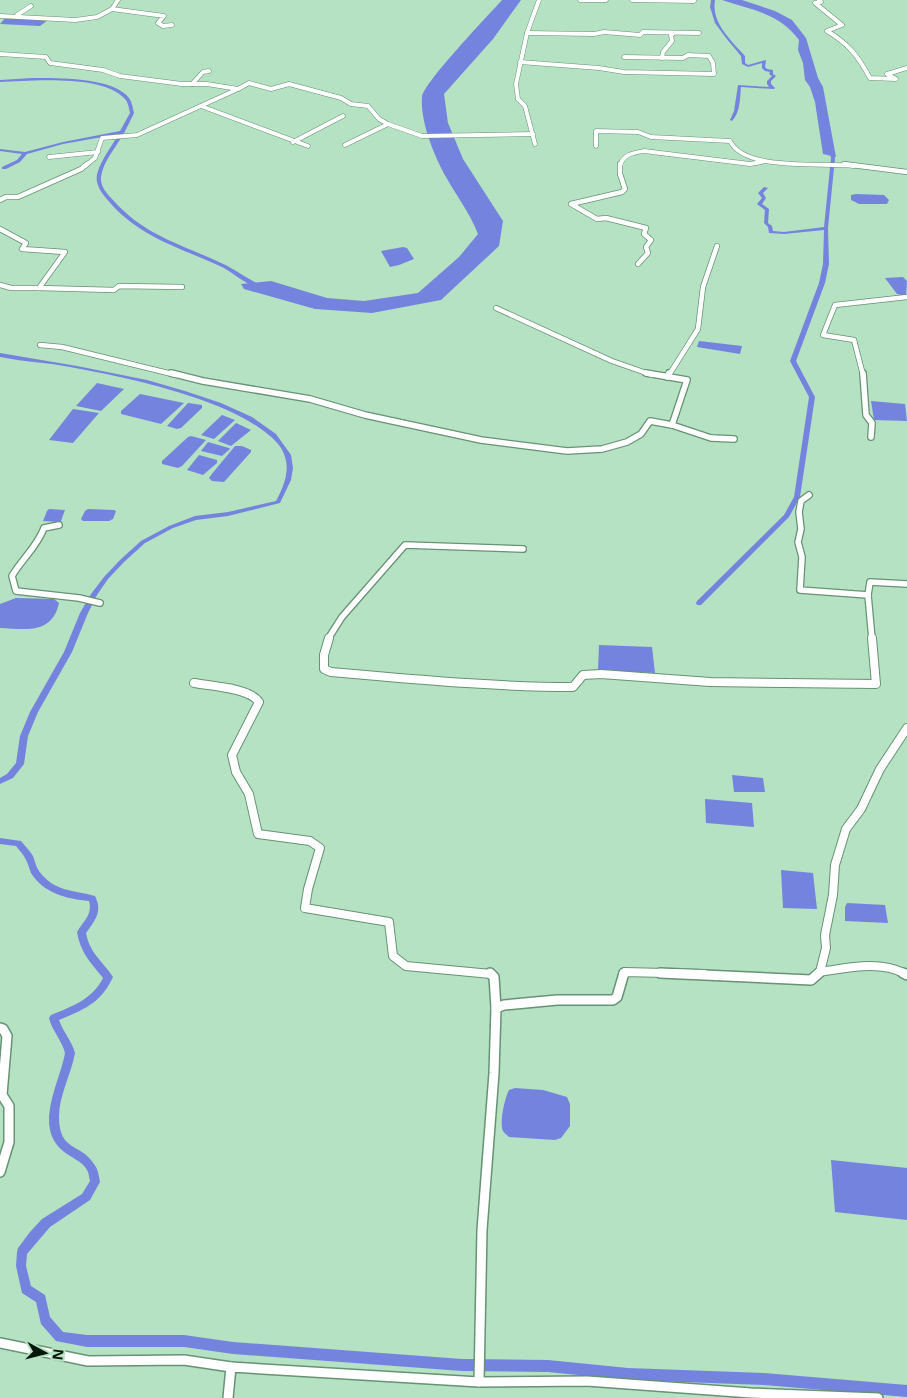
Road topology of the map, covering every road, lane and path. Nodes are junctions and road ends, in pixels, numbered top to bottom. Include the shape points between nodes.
1 (118, 0) edge
2 (539, 0) edge
3 (580, 0) edge
4 (606, 0) edge
5 (632, 0) edge
6 (818, 0) edge
7 (694, 1) edge
8 (31, 6) dead end
9 (112, 9) junction
10 (1, 15) edge
11 (17, 16) junction
12 (172, 25) dead end
13 (527, 32) junction
14 (699, 33) dead end
15 (673, 34) junction
16 (0, 54) edge
17 (624, 57) dead end
18 (662, 58) junction
19 (520, 62) junction
20 (907, 68) edge
21 (209, 71) dead end
22 (192, 84) junction
23 (238, 89) junction
24 (201, 106) junction
25 (343, 116) dead end
26 (388, 124) junction
27 (533, 134) junction
28 (293, 142) junction
29 (535, 144) dead end
30 (345, 145) dead end
31 (308, 146) dead end
32 (596, 146) dead end
33 (98, 152) junction
34 (49, 157) dead end
35 (762, 162) junction
36 (907, 172) edge
37 (0, 200) edge
38 (0, 229) edge
39 (717, 246) dead end
40 (638, 264) dead end
41 (0, 285) edge
42 (182, 287) dead end
43 (39, 288) junction
44 (907, 297) edge
45 (496, 308) dead end
46 (40, 345) dead end
47 (667, 377) junction
48 (672, 425) junction
49 (871, 437) dead end
50 (734, 439) dead end
51 (809, 495) dead end
52 (59, 525) dead end
53 (523, 548) dead end
54 (907, 584) edge
55 (868, 595) junction
56 (100, 602) dead end
57 (194, 683) dead end
58 (907, 728) edge
59 (820, 972) junction
60 (907, 975) edge
61 (496, 1008) junction
62 (0, 1028) edge
63 (0, 1172) edge
64 (0, 1343) edge
65 (231, 1367) junction
66 (479, 1378) junction
67 (752, 1395) edge
68 (228, 1398) edge
69 (878, 1398) edge

1 - 9 street
2 - 13 street
3 - 4 street
5 - 7 street
6 - 20 street via 821,2 815,3 842,25 828,31 846,42 870,78 896,79 887,74
8 - 11 street
9 - 11 street via 75,20
9 - 12 street via 164,16 158,23
10 - 11 street
13 - 15 street
13 - 19 street
14 - 15 street
15 - 18 street
16 - 22 street via 46,57 50,63 103,70 120,76
17 - 18 street
18 - 19 street via 710,56 714,74 624,72
19 - 27 street via 516,84 518,99 525,106
21 - 22 street via 203,72
22 - 23 street
23 - 24 street
23 - 26 street via 249,83 271,89 289,84 317,90 351,104 368,106 378,119
24 - 28 street
24 - 33 street via 134,135 106,137 100,140
25 - 28 street
26 - 27 street via 424,136
26 - 30 street
27 - 29 street
28 - 31 street
32 - 35 street via 596,131 638,132 651,138 730,141 738,154
33 - 34 street
33 - 37 street via 81,169 20,196
35 - 36 street via 842,164
35 - 40 street via 750,164 644,151 625,155 620,163 625,188 622,192 571,204 597,219 606,218 646,228 644,234 651,240 646,247 648,253
38 - 43 street via 26,243 22,249 65,252
39 - 47 street via 703,287 698,329
41 - 43 street
42 - 43 street via 119,286 114,290
44 - 49 street via 834,305 823,335 854,340 864,376 866,415 872,423
45 - 47 street via 612,361
46 - 48 street via 62,347 203,381 310,399 365,415 481,440 566,452 602,449 628,442 641,434 650,421
47 - 48 street via 687,380
48 - 50 street via 711,438
51 - 55 street via 801,501 799,512 800,590
52 - 56 street via 44,528 39,544 16,568 12,576 16,591
53 - 55 street via 405,545 330,633 322,657 324,669 441,682 558,687 573,687 583,674 594,673 654,679 809,685 876,684
54 - 55 street via 870,582
57 - 61 street via 244,692 259,702 234,748 233,766 249,794 258,834 310,841 320,848 305,908 389,922 393,956 406,966 490,973 494,977
58 - 59 street via 846,829 835,865 826,948
59 - 60 street via 870,966 901,970
59 - 61 street via 810,980 625,972 613,1000 557,1000
61 - 66 street via 482,1230
62 - 63 street via 7,1036 2,1095 9,1106 9,1142
64 - 65 street via 88,1361 184,1360
65 - 66 street
65 - 68 street
66 - 67 street via 587,1381
67 - 69 street

